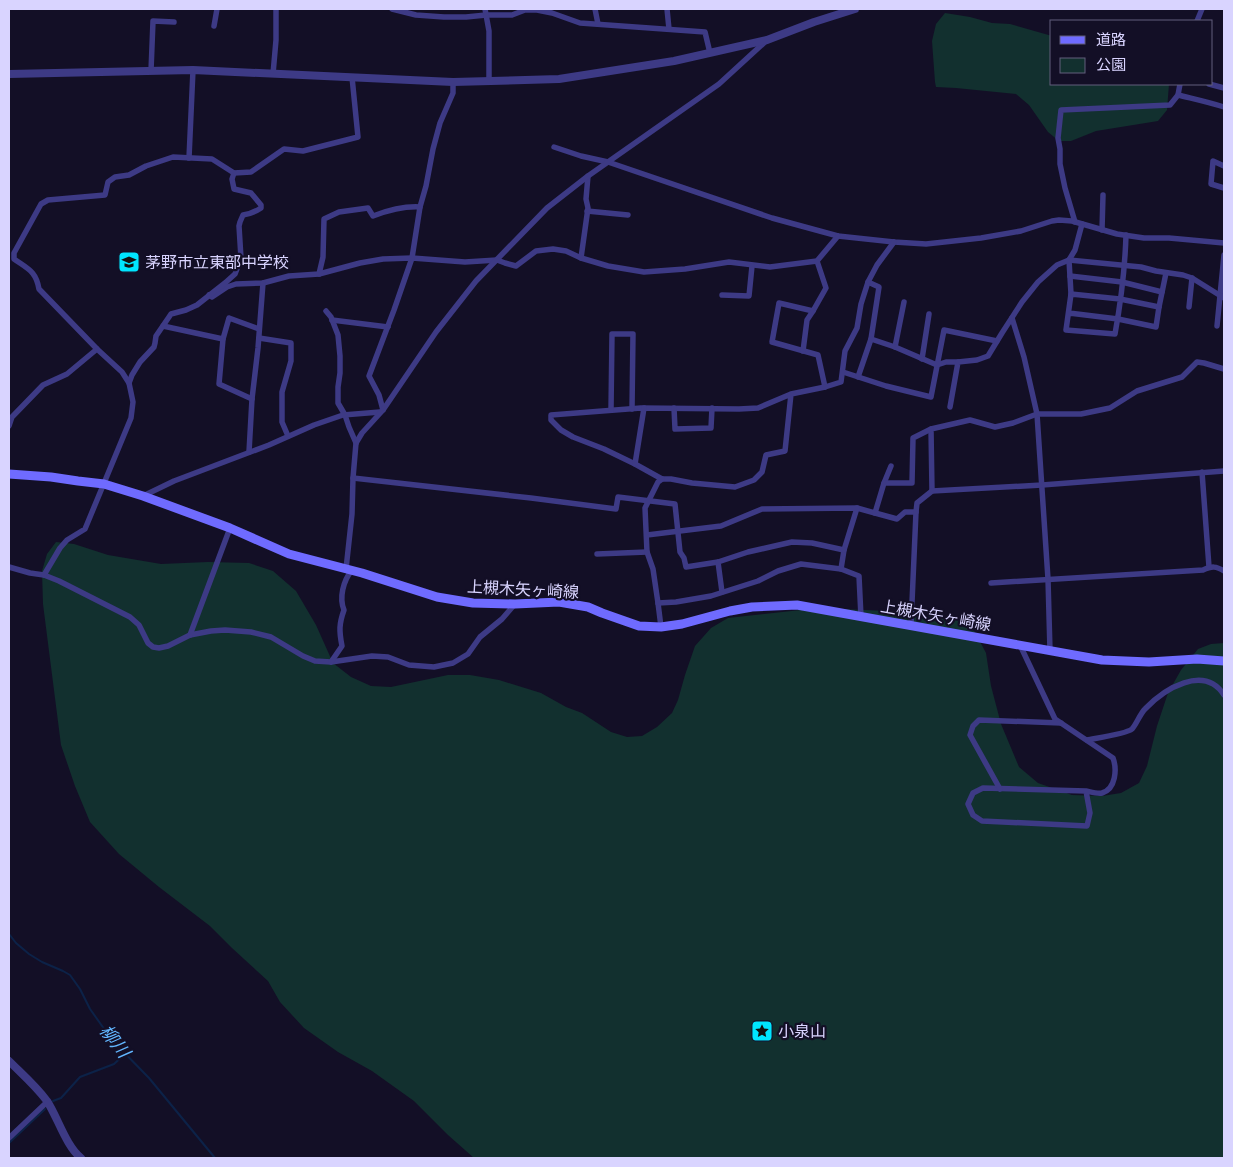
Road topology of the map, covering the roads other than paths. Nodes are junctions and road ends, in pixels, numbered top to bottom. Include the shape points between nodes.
1 (217, 9) edge
2 (276, 9) edge
3 (392, 9) edge
4 (595, 9) edge
5 (667, 9) edge
6 (855, 9) edge
7 (837, 11) edge
8 (486, 12) edge
9 (174, 22) dead end
10 (598, 24) junction
11 (214, 26) dead end
12 (669, 29) junction
13 (767, 40) junction
14 (710, 53) junction
15 (193, 70) junction
16 (151, 71) junction
17 (9, 74) edge
18 (274, 74) junction
19 (352, 78) junction
20 (453, 82) junction
21 (489, 82) junction
22 (1180, 85) edge
23 (1178, 95) junction
24 (1224, 107) edge
25 (554, 148) dead end
26 (189, 158) junction
27 (608, 162) junction
28 (1224, 166) edge
29 (234, 172) junction
30 (588, 176) junction
31 (1224, 188) edge
32 (1103, 195) dead end
33 (420, 207) junction
34 (587, 211) junction
35 (628, 215) dead end
36 (1078, 223) junction
37 (1102, 230) junction
38 (1126, 235) junction
39 (838, 236) junction
40 (894, 242) junction
41 (1224, 243) edge
42 (1224, 256) edge
43 (412, 258) junction
44 (581, 258) junction
45 (497, 260) junction
46 (1070, 260) junction
47 (817, 261) junction
48 (1125, 265) junction
49 (752, 266) junction
50 (1166, 273) junction
51 (319, 274) junction
52 (1070, 276) junction
53 (1192, 278) junction
54 (263, 282) junction
55 (868, 282) junction
56 (1122, 282) junction
57 (1162, 292) junction
58 (1071, 294) junction
59 (209, 295) junction
60 (722, 295) dead end
61 (1222, 296) edge
62 (1120, 299) junction
63 (904, 302) dead end
64 (1160, 307) junction
65 (1189, 307) dead end
66 (326, 311) dead end
67 (812, 312) junction
68 (1069, 313) junction
69 (929, 314) dead end
70 (1012, 318) junction
71 (332, 320) junction
72 (1118, 320) junction
73 (163, 326) junction
74 (388, 326) junction
75 (1218, 326) dead end
76 (260, 329) junction
77 (259, 338) junction
78 (223, 339) junction
79 (870, 339) junction
80 (997, 341) junction
81 (895, 347) junction
82 (97, 349) junction
83 (803, 351) junction
84 (922, 359) junction
85 (958, 362) junction
86 (938, 365) junction
87 (1224, 369) edge
88 (843, 372) junction
89 (858, 377) junction
90 (129, 383) junction
91 (825, 387) junction
92 (791, 394) junction
93 (252, 399) junction
94 (950, 407) dead end
95 (632, 408) junction
96 (644, 408) junction
97 (674, 408) junction
98 (712, 408) junction
99 (611, 410) junction
100 (381, 411) junction
101 (1037, 414) junction
102 (345, 415) junction
103 (9, 426) edge
104 (931, 430) junction
105 (288, 436) junction
106 (356, 443) junction
107 (249, 452) junction
108 (635, 464) junction
109 (891, 466) dead end
110 (1224, 471) edge
111 (1202, 472) junction
112 (9, 474) edge
113 (353, 478) junction
114 (662, 479) junction
115 (884, 483) junction
116 (104, 484) junction
117 (1042, 485) junction
118 (932, 491) junction
119 (143, 496) junction
120 (649, 500) junction
121 (856, 508) junction
122 (916, 512) junction
123 (875, 513) junction
124 (230, 528) junction
125 (677, 531) junction
126 (647, 535) junction
127 (844, 550) junction
128 (647, 552) junction
129 (597, 554) dead end
130 (718, 562) junction
131 (9, 567) edge
132 (1209, 567) junction
133 (349, 569) junction
134 (841, 569) junction
135 (1224, 571) edge
136 (44, 575) junction
137 (1048, 579) junction
138 (991, 583) dead end
139 (722, 592) junction
140 (658, 603) junction
141 (515, 604) junction
142 (862, 616) junction
143 (911, 625) junction
144 (661, 627) junction
145 (190, 635) junction
146 (1020, 645) junction
147 (1050, 651) junction
148 (1224, 661) edge
149 (331, 662) junction
150 (1224, 695) edge
151 (1061, 723) junction
152 (1087, 740) junction
153 (1000, 789) junction
154 (1086, 792) junction
155 (9, 1061) edge
156 (47, 1102) junction
157 (9, 1138) edge
158 (81, 1158) edge

1 - 11 street
2 - 18 street
3 - 8 street via 416,15 466,16
4 - 10 street
5 - 12 street
6 - 7 street
7 - 13 street
8 - 10 street via 512,15 537,10 580,23
8 - 21 street
9 - 16 street via 153,21
10 - 12 street
12 - 14 street via 705,32
13 - 14 street
13 - 27 street via 719,84
14 - 21 street via 559,79
15 - 16 street
15 - 18 street
15 - 26 street
16 - 17 street
18 - 19 street
19 - 20 street
19 - 29 street via 358,137 303,151 284,149 252,172
20 - 21 street
20 - 33 street via 453,93 440,123
22 - 23 street
23 - 24 street
23 - 36 street via 1170,105 1061,110 1060,164
25 - 27 street
26 - 29 street via 212,159
26 - 82 street via 173,157 129,175 115,176 108,182 105,194 48,200 41,204 14,253 14,259 35,275 39,289
27 - 30 street
27 - 39 street via 772,218
28 - 31 street via 1213,161 1211,184
29 - 59 street via 234,189 251,193 261,208 243,215 239,226 241,258 235,274
30 - 34 street
30 - 45 street via 547,208
32 - 37 street
33 - 43 street
33 - 51 street via 408,206 374,216 368,208 339,212 324,219
34 - 35 street
34 - 44 street
36 - 37 street
36 - 40 street via 1052,221 1021,231 961,241
36 - 46 street via 1075,250
37 - 38 street
38 - 41 street
38 - 48 street
39 - 40 street
39 - 47 street
40 - 55 street
42 - 61 street
43 - 45 street via 466,262
43 - 51 street via 383,259
43 - 74 street
44 - 45 street via 566,251 553,250 536,251 516,266
44 - 49 street via 644,272 729,262
45 - 100 street via 466,292
46 - 48 street
46 - 52 street
46 - 70 street via 1042,278
47 - 49 street via 770,268
47 - 67 street via 826,288
48 - 50 street
48 - 56 street
49 - 60 street via 749,296
50 - 53 street
50 - 57 street
51 - 54 street
52 - 56 street
52 - 58 street
53 - 61 street
53 - 65 street
54 - 59 street via 236,284 212,297
54 - 76 street
55 - 79 street via 879,287
55 - 88 street via 857,328 845,350
56 - 57 street
56 - 62 street
57 - 64 street
58 - 62 street
58 - 68 street
59 - 73 street via 197,305 172,314
61 - 75 street
62 - 64 street
62 - 72 street
63 - 81 street
64 - 72 street via 1156,327
66 - 71 street
67 - 83 street via 807,320
67 - 83 street via 779,302 772,342
68 - 72 street
68 - 72 street via 1066,330 1115,334
69 - 84 street
70 - 80 street
70 - 101 street
71 - 74 street
71 - 102 street via 338,334 340,356 338,403
73 - 78 street
73 - 90 street via 154,347 140,362
74 - 100 street via 369,376 379,395
76 - 77 street
76 - 78 street via 229,318
77 - 93 street
77 - 105 street via 292,343 291,361 282,392 282,422
78 - 93 street via 218,384
79 - 81 street
79 - 89 street
80 - 85 street via 988,356
80 - 86 street via 944,330
81 - 84 street
82 - 90 street
82 - 103 street via 67,374 43,385 12,418
83 - 91 street via 818,355
84 - 86 street
85 - 86 street
85 - 94 street
86 - 89 street via 931,398
87 - 101 street via 1197,362 1182,377 1137,392 1110,408 1082,414
88 - 89 street
88 - 91 street via 842,382
90 - 116 street via 134,402 132,418
91 - 92 street
92 - 98 street via 758,408
92 - 114 street via 785,451 766,455 762,472 754,480 735,487
93 - 107 street
95 - 96 street
95 - 99 street
95 - 99 street via 633,334 612,334
96 - 97 street
96 - 108 street
97 - 98 street
97 - 98 street via 675,429 711,428
99 - 108 street via 551,414 551,420 573,437
100 - 102 street
100 - 106 street
101 - 104 street via 995,426 970,420
101 - 117 street
102 - 105 street
102 - 106 street
104 - 115 street via 912,438 912,483
104 - 118 street
105 - 107 street
106 - 113 street
107 - 119 street
108 - 114 street
109 - 115 street
110 - 111 street
111 - 117 street
111 - 132 street
112 - 116 main road, 上槻木矢ヶ崎線
113 - 120 street via 616,509 618,497
113 - 133 street
114 - 120 street
115 - 123 street
116 - 119 main road, 上槻木矢ヶ崎線
116 - 136 street via 85,529 66,540
117 - 118 street
117 - 137 street
118 - 122 street via 917,503
119 - 124 main road, 上槻木矢ヶ崎線
120 - 125 street via 675,504
120 - 126 street via 645,508
121 - 123 street
121 - 125 street via 762,509 721,526
121 - 127 street
122 - 123 street via 905,512 896,519
122 - 143 street
124 - 133 main road, 上槻木矢ヶ崎線 via 289,554
124 - 145 street
125 - 126 street
125 - 130 street via 686,567
126 - 128 street
127 - 130 street via 812,542 792,542
127 - 134 street
128 - 129 street
128 - 140 street
130 - 139 street
131 - 136 street
132 - 135 street via 1216,566
132 - 137 street via 1203,570
133 - 141 main road, 上槻木矢ヶ崎線 via 437,597 473,603
133 - 149 street via 342,597 342,646
134 - 139 street via 801,564
134 - 142 street via 859,576
136 - 145 street via 130,617 153,647 168,646
137 - 138 street
137 - 147 street
139 - 140 street
140 - 144 street
141 - 144 main road, 上槻木矢ヶ崎線 via 558,602 588,607 639,626
141 - 149 street via 480,637 468,654 453,663 434,667 409,665 388,656
142 - 143 main road, 上槻木矢ヶ崎線
142 - 144 main road, 上槻木矢ヶ崎線 via 797,605 769,605
143 - 146 main road, 上槻木矢ヶ崎線
145 - 149 street via 225,630 251,632 271,637 315,661
146 - 147 main road, 上槻木矢ヶ崎線
146 - 151 street via 1055,719
147 - 148 main road, 上槻木矢ヶ崎線 via 1102,660
150 - 152 street via 1210,682 1198,680 1174,687 1144,710 1132,728
151 - 152 street
151 - 153 street via 979,720 973,726 970,735
152 - 154 street via 1113,758 1116,765 1110,789 1101,793
153 - 154 street
153 - 154 street via 983,788 973,793 968,804 973,815 982,821 1087,826 1090,813
155 - 156 street
156 - 157 street
156 - 158 street via 71,1147

